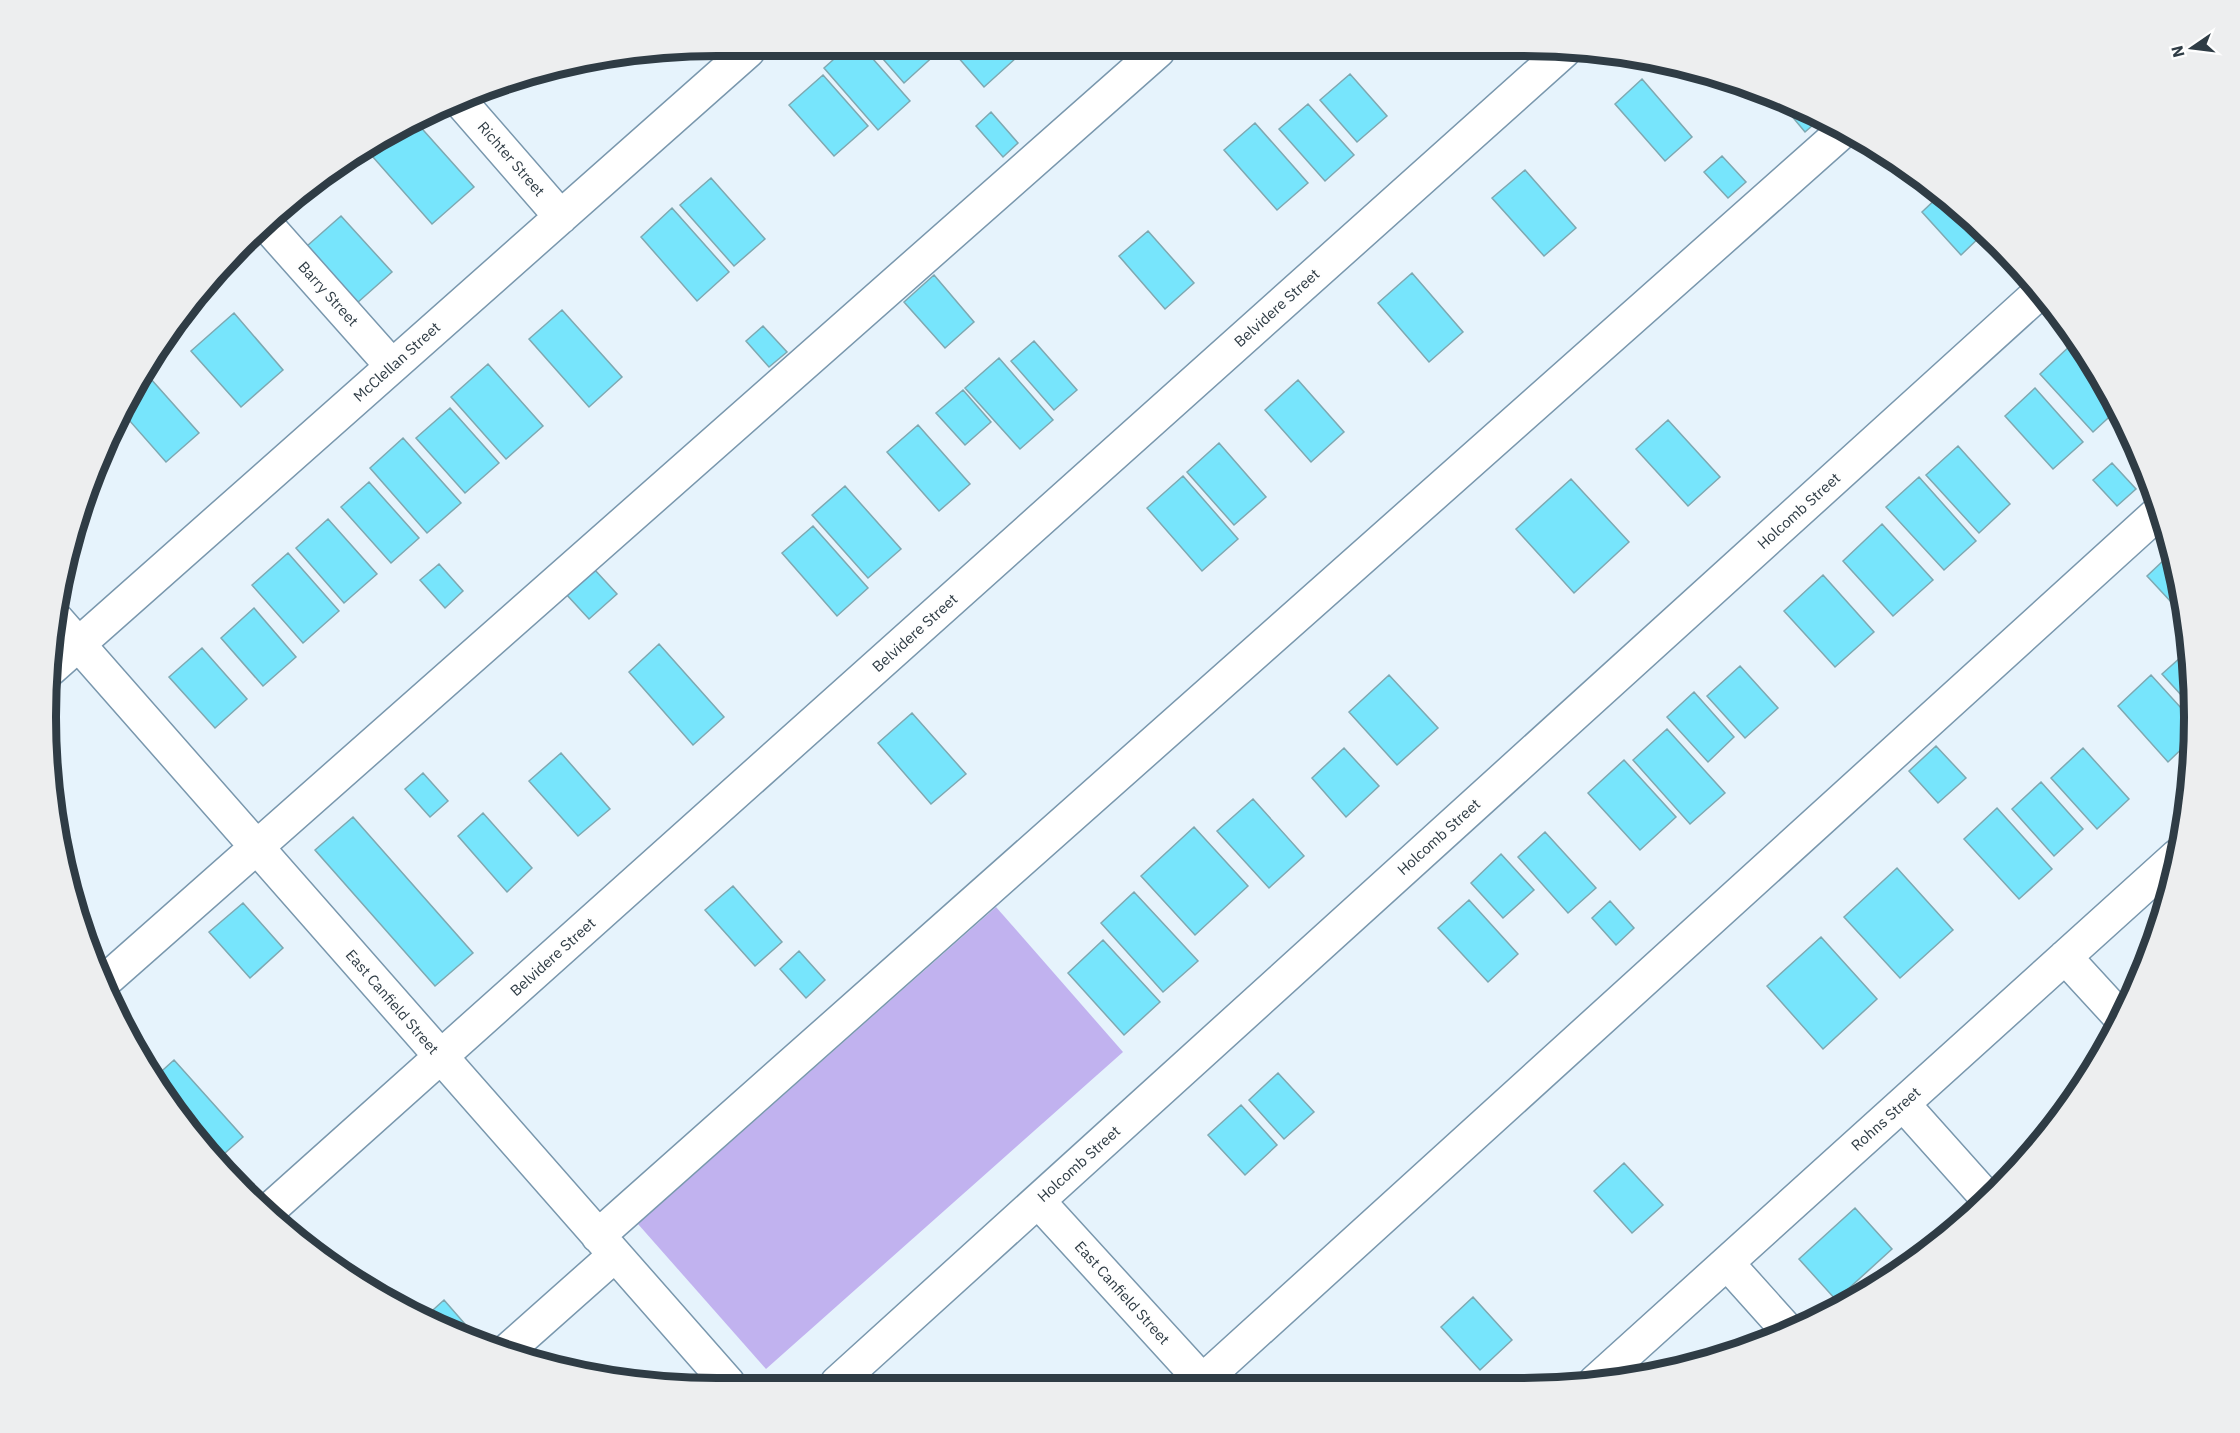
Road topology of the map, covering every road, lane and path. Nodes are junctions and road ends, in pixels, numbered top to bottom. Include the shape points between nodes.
1 (742, 56) edge
2 (1152, 56) edge
3 (1558, 57) edge
4 (464, 106) edge
5 (1838, 136) edge
6 (561, 217) junction
7 (271, 229) edge
8 (2034, 297) edge
9 (393, 366) junction
10 (2153, 517) edge
11 (62, 625) edge
12 (79, 645) junction
13 (58, 663) edge
14 (257, 848) junction
15 (2167, 865) edge
16 (2065, 957) junction
17 (110, 977) edge
18 (2115, 1011) edge
19 (441, 1058) junction
20 (1903, 1104) junction
21 (1982, 1192) edge
22 (1038, 1201) junction
23 (274, 1206) edge
24 (607, 1246) junction
25 (1726, 1263) junction
26 (1782, 1324) edge
27 (513, 1345) edge
28 (1606, 1372) edge
29 (724, 1378) edge
30 (843, 1378) edge
31 (1197, 1378) edge
32 (1209, 1378) edge

1 - 6 street, McClellan Street
2 - 14 street
3 - 19 street, Belvidere Street
4 - 6 street, Richter Street
5 - 24 street
6 - 9 street, McClellan Street
7 - 9 street, Barry Street
8 - 22 street, Holcomb Street
9 - 12 street, McClellan Street
10 - 32 street
11 - 12 street, East Canfield Street
12 - 13 street, McClellan Street
12 - 14 street, East Canfield Street
14 - 17 street
14 - 19 street, East Canfield Street
15 - 16 street, Rohns Street
16 - 18 street
16 - 20 street, Rohns Street
19 - 23 street, Belvidere Street
19 - 24 street, East Canfield Street
20 - 21 street
20 - 25 street, Rohns Street
22 - 30 street, Holcomb Street
22 - 31 street, East Canfield Street
24 - 27 street
24 - 29 street, East Canfield Street
25 - 26 street
25 - 28 street, Rohns Street

